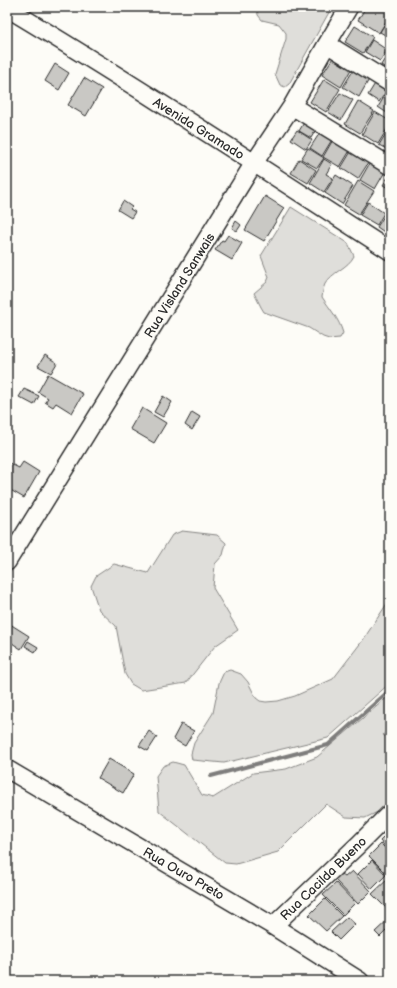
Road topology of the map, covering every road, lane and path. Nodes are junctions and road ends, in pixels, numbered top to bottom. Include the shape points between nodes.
1 (349, 7) edge
2 (7, 8) edge
3 (327, 44) junction
4 (390, 83) edge
5 (292, 106) junction
6 (254, 163) junction
7 (390, 166) edge
8 (390, 251) edge
9 (7, 562) edge
10 (7, 769) edge
11 (390, 813) edge
12 (273, 926) junction
13 (360, 981) edge

1 - 3 street, Rua Visland Sanwais
2 - 6 street, Avenida Gramado
3 - 4 street
3 - 5 street, Rua Visland Sanwais
5 - 6 street, Rua Visland Sanwais
5 - 7 street
6 - 8 street, Avenida Gramado
6 - 9 street, Rua Visland Sanwais
10 - 12 street, Rua Ouro Preto
11 - 12 street, Rua Cacilda Bueno
12 - 13 street, Rua Ouro Preto

